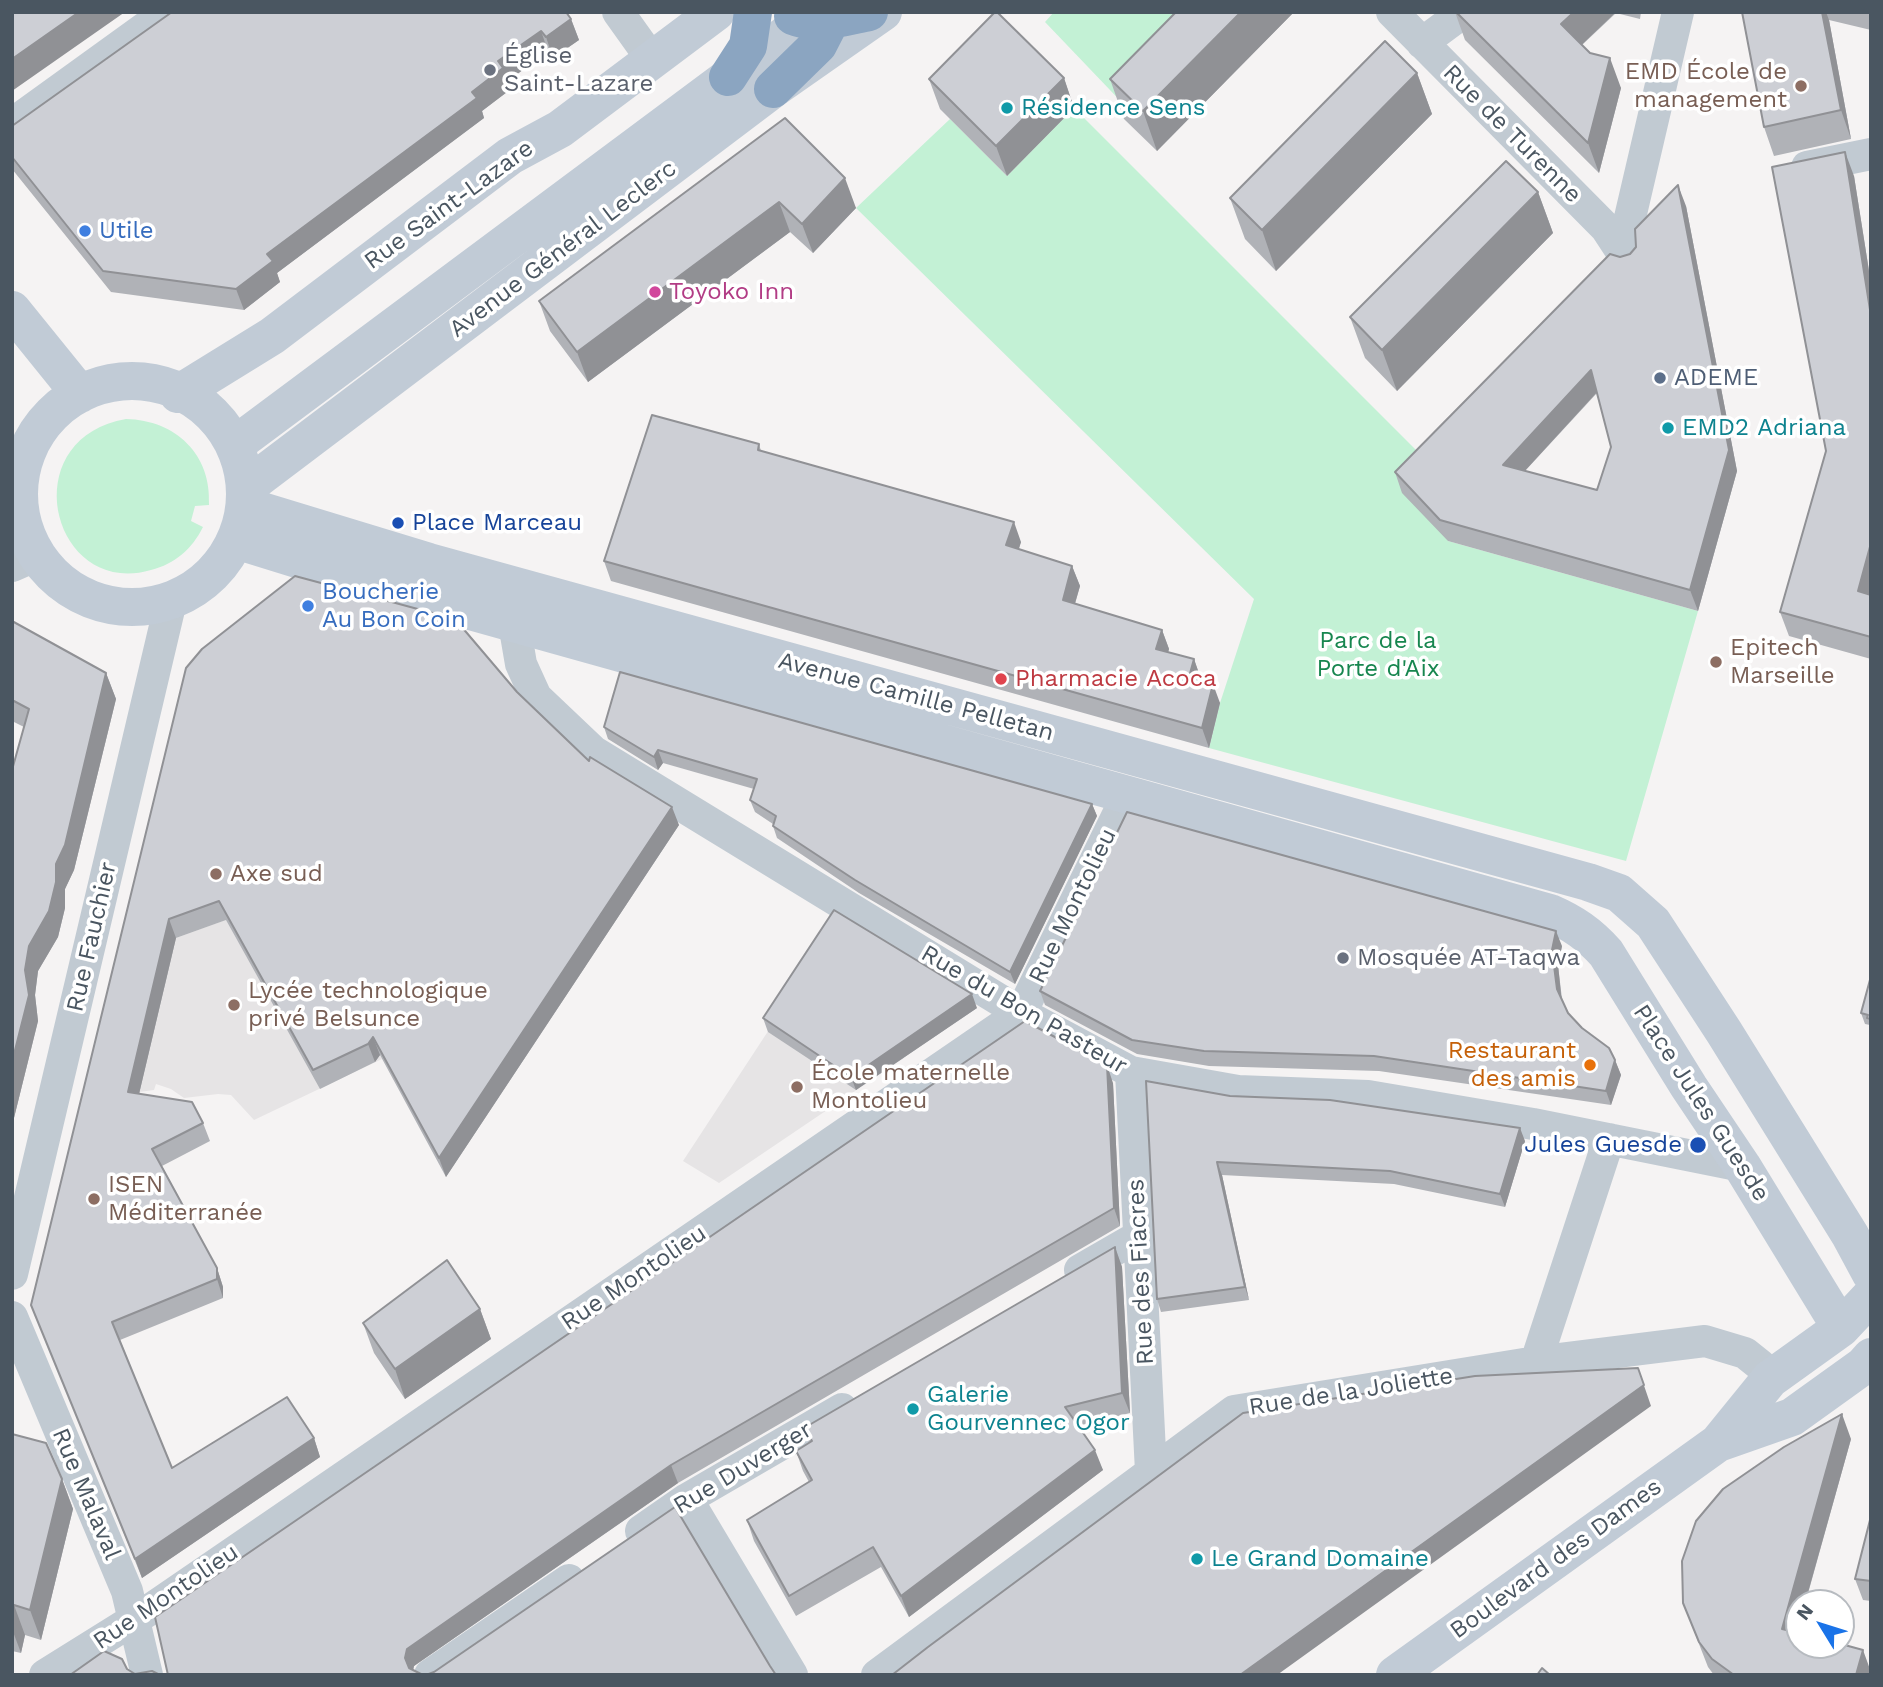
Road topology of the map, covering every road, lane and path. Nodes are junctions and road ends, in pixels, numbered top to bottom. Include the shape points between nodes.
1 (167, 12) edge
2 (618, 12) edge
3 (716, 12) edge
4 (753, 12) edge
5 (883, 12) edge
6 (1392, 12) edge
7 (1464, 12) edge
8 (1678, 12) edge
9 (825, 16) edge
10 (1422, 43) junction
11 (664, 52) junction
12 (728, 77) junction
13 (773, 89) junction
14 (12, 124) edge
15 (1871, 154) edge
16 (1777, 174) edge
17 (12, 310) edge
18 (80, 394) junction
19 (178, 394) junction
20 (236, 444) junction
21 (17, 468) edge
22 (242, 511) junction
23 (25, 560) edge
24 (171, 601) junction
25 (514, 624) junction
26 (1127, 796) junction
27 (1572, 923) joint
28 (1021, 1013) junction
29 (1131, 1072) junction
30 (1609, 1139) junction
31 (1742, 1166) junction
32 (1139, 1236) junction
33 (12, 1274) edge
34 (1871, 1274) edge
35 (1056, 1284) edge
36 (1871, 1296) edge
37 (12, 1317) edge
38 (1841, 1328) junction
39 (1536, 1362) junction
40 (1868, 1367) edge
41 (1770, 1379) junction
42 (865, 1395) edge
43 (1718, 1443) junction
44 (1150, 1472) junction
45 (687, 1499) junction
46 (134, 1620) junction
47 (45, 1675) edge
48 (147, 1675) edge
49 (430, 1675) edge
50 (792, 1675) edge
51 (877, 1675) edge
52 (1395, 1675) edge

1 - 14 street
2 - 11 street
3 - 11 street, Rue Saint-Lazare
4 - 12 highway via 748,46
5 - 13 street, Avenue Général Leclerc
6 - 10 street, Rue de Turenne
7 - 10 street
8 - 10 street, Rue de Turenne via 1625,256 1606,228
9 - 12 street, Avenue Général Leclerc
9 - 13 highway via 818,45
11 - 19 street, Rue Saint-Lazare via 560,129 510,156 272,336
12 - 20 street, Avenue Général Leclerc
13 - 22 street, Avenue Général Leclerc
15 - 16 street
17 - 18 street
18 - 19 street via 127,381 153,384
18 - 21 street via 42,425
19 - 20 street via 192,398 216,418
20 - 22 street
21 - 23 street
22 - 24 street via 219,567 196,588
22 - 25 street, Avenue Camille Pelletan
22 - 34 street, Avenue Camille Pelletan via 1619,893 1653,923
23 - 24 street via 93,601 130,608
24 - 33 street, Rue Fauchier
25 - 26 street, Avenue Camille Pelletan
25 - 28 street, Rue du Bon Pasteur via 521,664 536,696 594,752
26 - 27 street, Avenue Camille Pelletan via 1550,913
26 - 28 street, Rue Montolieu
27 - 31 street, Place Jules Guesde via 1606,953
28 - 29 street, Rue du Bon Pasteur
28 - 46 street, Rue Montolieu
29 - 30 street, Rue du Bon Pasteur via 1238,1091 1368,1096
29 - 32 street, Rue des Fiacres
30 - 31 street, Rue du Bon Pasteur
30 - 39 street
31 - 38 street, Place Jules Guesde
32 - 35 street
32 - 44 street, Rue des Fiacres
36 - 38 street
37 - 46 street, Rue Malaval via 127,1591
38 - 40 street
38 - 41 street, Boulevard des Dames
39 - 41 street, Rue de la Joliette via 1705,1341 1745,1353
39 - 44 street, Rue de la Joliette via 1234,1411
40 - 43 street, Boulevard des Dames via 1792,1417
41 - 43 street, Boulevard des Dames
42 - 45 street, Rue Duverger
43 - 52 street, Boulevard des Dames
44 - 51 street, Rue de la Joliette
45 - 49 street, Rue Duverger
45 - 50 street
46 - 47 street, Rue Montolieu
46 - 48 street, Rue Malaval

